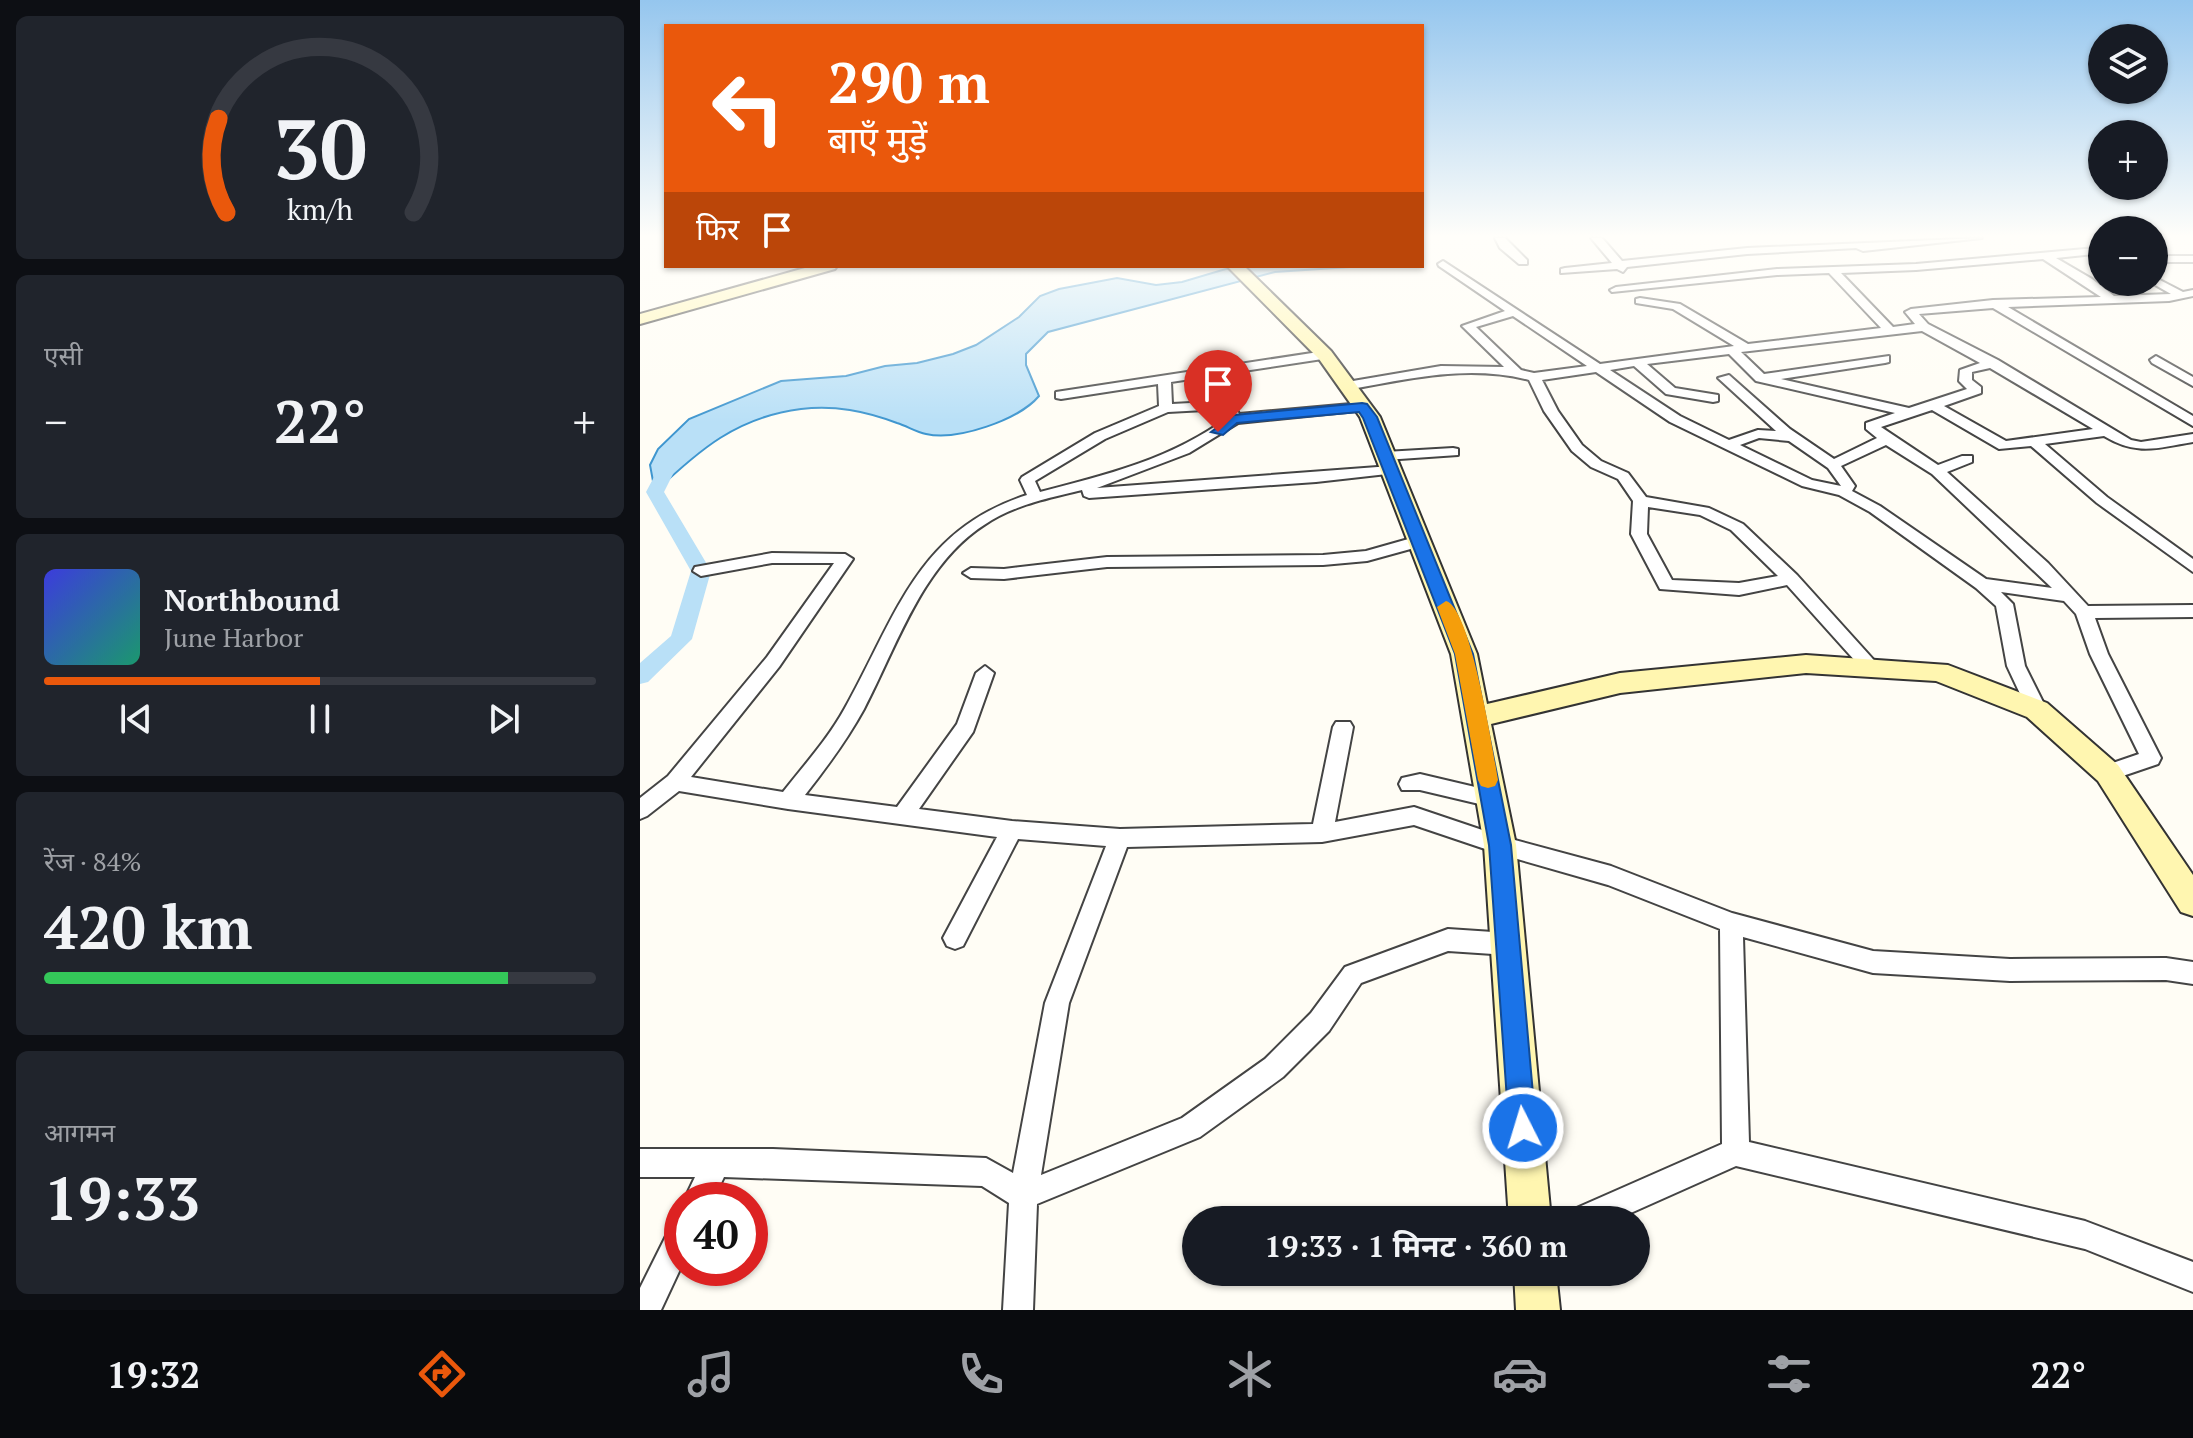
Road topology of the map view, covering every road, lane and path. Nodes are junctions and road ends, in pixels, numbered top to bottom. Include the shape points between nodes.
1 (711, 299) edge
2 (1268, 299) edge
3 (1495, 299) edge
4 (1860, 299) edge
5 (2134, 299) edge
6 (1640, 301) dead end
7 (2113, 301) joint
8 (1993, 303) junction
9 (1514, 312) junction
10 (640, 319) edge
11 (1924, 327) junction
12 (1890, 331) junction
13 (1740, 350) junction
14 (1325, 355) junction
15 (1885, 359) dead end
16 (2156, 360) dead end
17 (1637, 362) junction
18 (1994, 363) junction
19 (1601, 368) junction
20 (1515, 370) junction
21 (1534, 377) junction
22 (1724, 378) dead end
23 (1761, 378) junction
24 (1164, 380) junction
25 (2193, 382) edge
26 (1061, 395) dead end
27 (1354, 396) junction
28 (1713, 398) dead end
29 (1933, 405) junction
30 (1166, 408) junction
31 (1912, 413) junction
32 (1234, 419) junction
33 (2193, 422) edge
34 (2107, 431) junction
35 (1795, 437) junction
36 (2193, 438) edge
37 (1887, 439) junction
38 (2034, 442) junction
39 (1730, 444) junction
40 (1453, 452) dead end
41 (1967, 459) dead end
42 (1388, 463) junction
43 (1833, 465) junction
44 (1937, 471) junction
45 (1090, 483) junction
46 (1844, 492) junction
47 (1034, 495) junction
48 (1641, 501) junction
49 (1419, 541) junction
50 (2193, 567) edge
51 (701, 571) dead end
52 (971, 573) dead end
53 (1791, 579) junction
54 (1982, 584) junction
55 (2069, 596) junction
56 (2193, 611) edge
57 (2084, 612) junction
58 (1872, 668) junction
59 (985, 673) dead end
60 (2037, 710) junction
61 (1476, 717) junction
62 (1343, 727) dead end
63 (2108, 773) junction
64 (675, 782) junction
65 (1409, 784) dead end
66 (1492, 799) junction
67 (788, 801) junction
68 (640, 810) edge
69 (903, 815) junction
70 (1012, 830) junction
71 (1322, 833) junction
72 (1120, 838) junction
73 (1500, 845) junction
74 (2193, 902) edge
75 (1731, 923) junction
76 (955, 938) dead end
77 (1508, 944) junction
78 (2193, 973) edge
79 (1736, 1152) junction
80 (640, 1163) edge
81 (716, 1163) junction
82 (707, 1182) edge
83 (1023, 1196) junction
84 (1529, 1206) edge
85 (1614, 1206) edge
86 (664, 1271) edge
87 (2193, 1277) edge
88 (1536, 1286) edge
89 (645, 1310) edge
90 (1018, 1310) edge
91 (1538, 1310) edge

1 - 10 street
2 - 14 street
3 - 9 street
4 - 12 street
5 - 7 street
6 - 13 street via 1676,306
7 - 8 street
8 - 11 street via 1911,312
8 - 33 street
9 - 19 street
9 - 20 street via 1468,326
11 - 12 street
11 - 18 street
12 - 13 street
13 - 17 street
13 - 23 street
14 - 24 street
14 - 27 street
15 - 23 street
16 - 25 street
17 - 19 street
17 - 28 street via 1671,391
18 - 29 street via 1966,370 1965,381 1976,390
18 - 34 street
19 - 21 street
19 - 39 street via 1675,419
20 - 21 street
20 - 27 street via 1451,369
21 - 48 street via 1577,448 1623,476
22 - 35 street
23 - 31 street
24 - 26 street
24 - 30 street
27 - 32 street
27 - 42 street via 1370,417
29 - 31 street
29 - 38 street via 2004,446
30 - 32 street via 1228,405
30 - 47 street via 1100,436 1027,480
31 - 37 street via 1871,426
32 - 45 street via 1190,447
34 - 36 street via 2141,446
34 - 38 street
35 - 39 street via 1758,434
35 - 43 street
37 - 43 street
37 - 44 street
38 - 50 street
39 - 46 street via 1807,483
40 - 42 street
41 - 44 street
42 - 45 street via 1308,480 1089,493
42 - 49 street
43 - 46 street via 1848,486
44 - 55 street
45 - 47 street
46 - 54 street via 1916,535
47 - 67 street via 977,522 944,554 915,595 839,736
48 - 53 street via 1704,511 1737,527
48 - 53 street via 1639,534 1666,585 1739,589
49 - 52 street via 1367,556 1323,560 1107,562
49 - 61 street via 1464,654
51 - 64 street via 791,555 845,559 773,662
53 - 58 street
54 - 55 street
54 - 60 street via 2004,604 2016,666
55 - 57 street
56 - 57 street
57 - 63 street via 2151,758
58 - 60 street via 1939,672
58 - 61 street via 1806,664 1620,683
59 - 69 street via 966,727
60 - 63 street
61 - 66 street
62 - 71 street
63 - 74 street
64 - 67 street
64 - 68 street
65 - 66 street
66 - 73 street
67 - 69 street
69 - 70 street
70 - 72 street
70 - 76 street
71 - 72 street
71 - 73 street via 1414,816
72 - 83 street via 1057,1003
73 - 75 street via 1611,876
73 - 77 street
75 - 78 street via 1873,962
75 - 79 street
77 - 83 street via 1448,940 1353,975 1320,1022 1274,1068 1191,1128
77 - 84 street
79 - 85 street
79 - 87 street via 2085,1235
80 - 81 street
81 - 82 street
81 - 83 street via 986,1172
83 - 90 street
86 - 89 street
88 - 91 street

